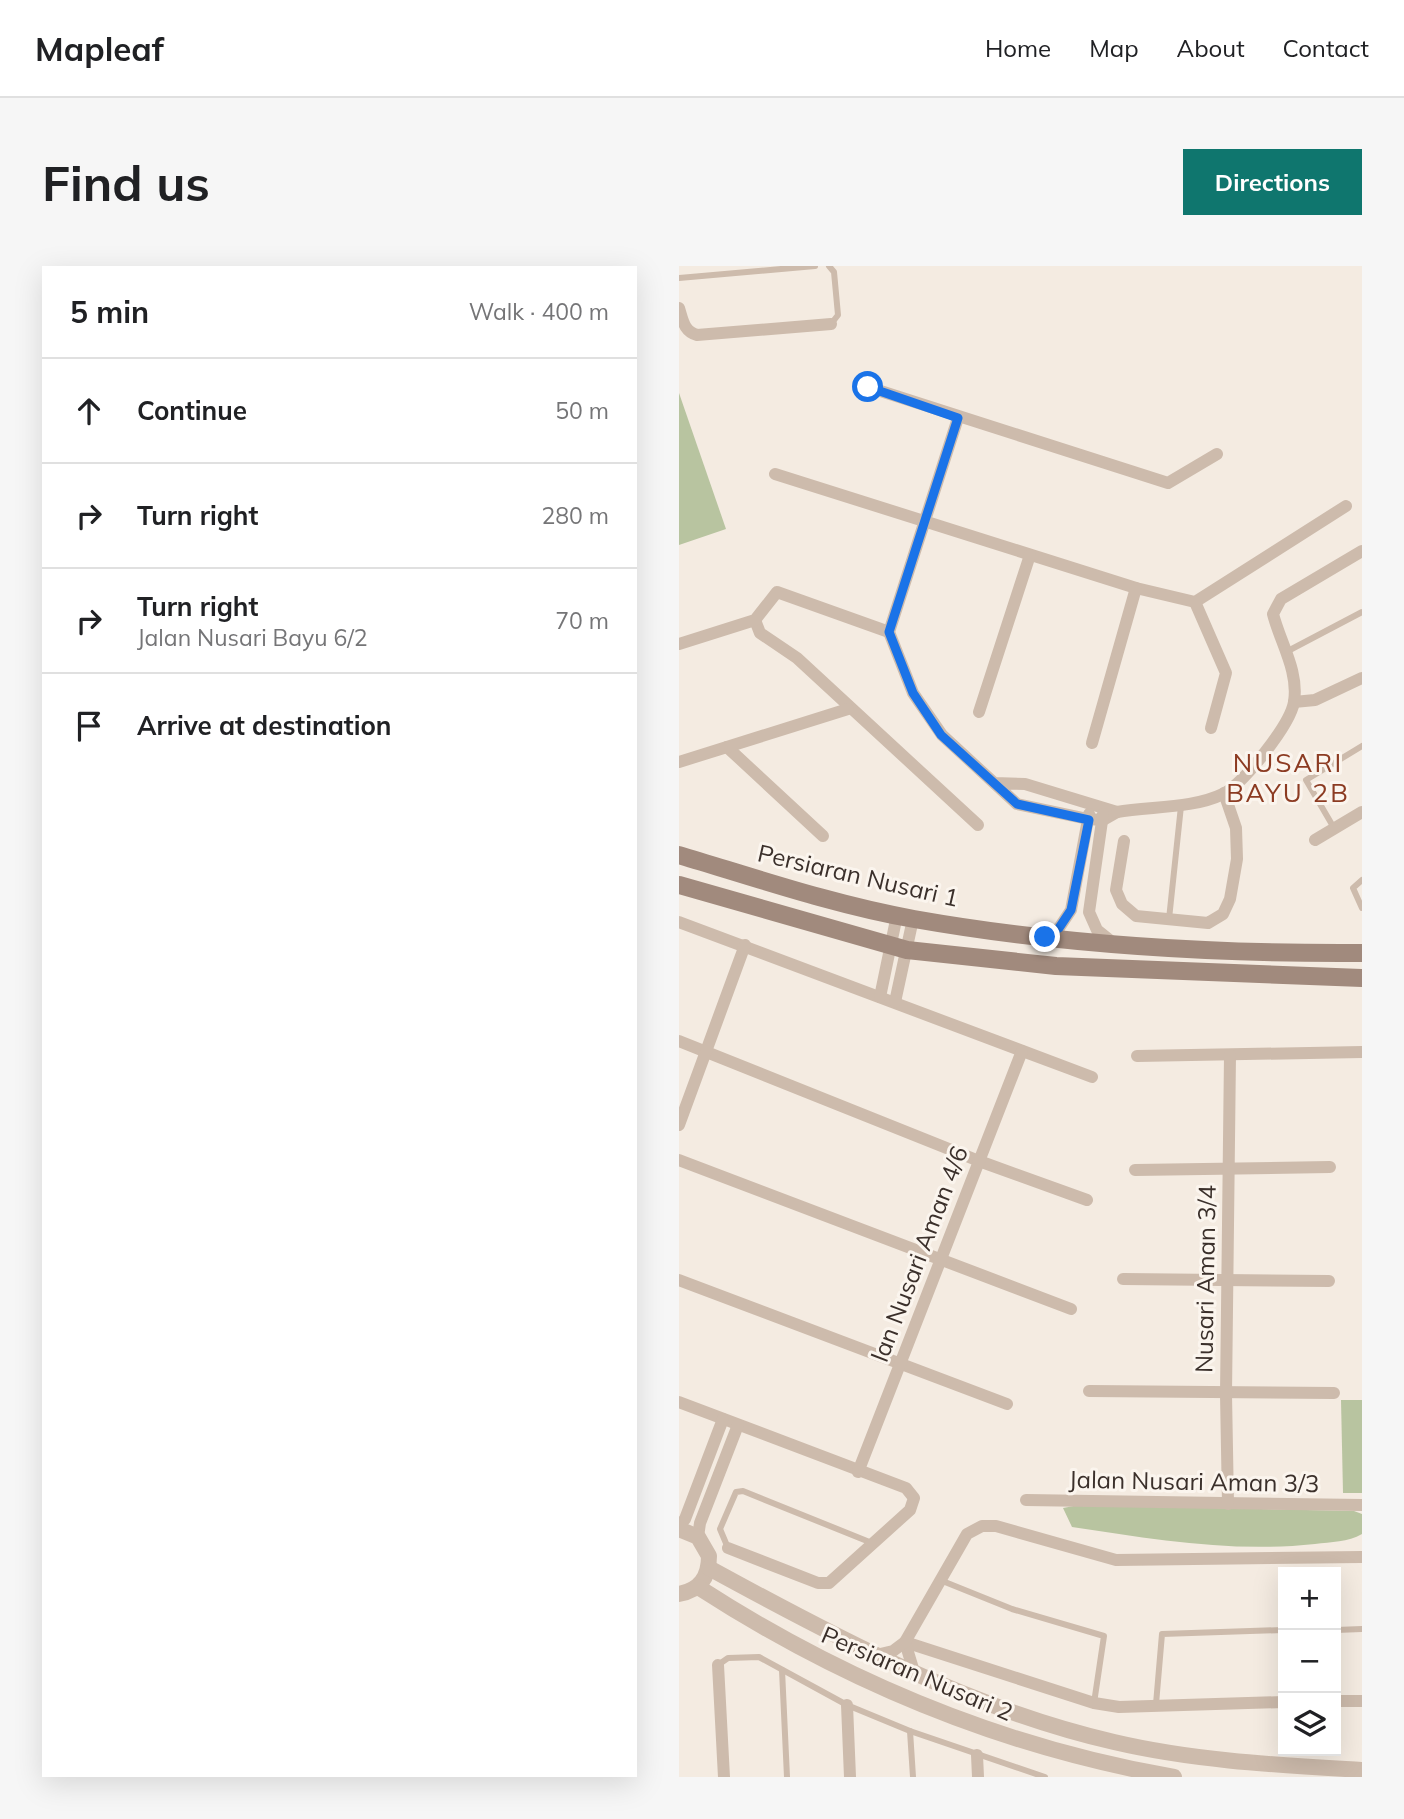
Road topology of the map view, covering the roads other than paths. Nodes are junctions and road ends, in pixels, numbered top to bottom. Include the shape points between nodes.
1 (815, 266) edge
2 (829, 266) edge
3 (679, 278) edge
4 (679, 309) edge
5 (831, 324) joint
6 (868, 387) dead end
7 (958, 418) junction
8 (1217, 454) dead end
9 (775, 474) dead end
10 (1346, 506) dead end
11 (924, 523) junction
12 (1362, 551) edge
13 (1030, 555) junction
14 (1136, 588) junction
15 (1195, 602) junction
16 (1362, 612) edge
17 (755, 620) junction
18 (889, 632) junction
19 (679, 644) edge
20 (1286, 652) junction
21 (1362, 678) edge
22 (1294, 702) junction
23 (848, 709) junction
24 (979, 712) dead end
25 (1211, 728) dead end
26 (1092, 743) dead end
27 (1362, 746) edge
28 (727, 747) junction
29 (679, 762) edge
30 (994, 783) junction
31 (1224, 793) junction
32 (1181, 804) junction
33 (1099, 811) junction
34 (1362, 812) edge
35 (1089, 820) junction
36 (978, 825) dead end
37 (1334, 828) junction
38 (823, 836) dead end
39 (1315, 840) dead end
40 (1124, 841) dead end
41 (679, 855) edge
42 (1362, 880) edge
43 (679, 885) edge
44 (1362, 908) edge
45 (905, 917) junction
46 (1169, 919) junction
47 (679, 922) edge
48 (1045, 937) junction
49 (1112, 942) junction
50 (745, 945) junction
51 (899, 948) junction
52 (1362, 953) edge
53 (1362, 978) edge
54 (880, 997) junction
55 (895, 1002) junction
56 (679, 1041) edge
57 (1022, 1051) junction
58 (706, 1052) junction
59 (1362, 1052) edge
60 (1230, 1055) junction
61 (1137, 1056) dead end
62 (1092, 1077) dead end
63 (679, 1125) edge
64 (679, 1160) edge
65 (979, 1161) junction
66 (1331, 1167) dead end
67 (1228, 1169) junction
68 (1135, 1170) dead end
69 (1087, 1200) dead end
70 (941, 1259) junction
71 (1123, 1279) dead end
72 (679, 1280) edge
73 (1227, 1280) junction
74 (1329, 1281) dead end
75 (1071, 1309) dead end
76 (901, 1363) junction
77 (1089, 1391) dead end
78 (1334, 1393) dead end
79 (1226, 1394) junction
80 (679, 1402) edge
81 (1007, 1404) dead end
82 (723, 1419) junction
83 (738, 1425) junction
84 (859, 1472) junction
85 (1025, 1500) dead end
86 (1229, 1504) junction
87 (1362, 1505) edge
88 (679, 1528) edge
89 (698, 1537) junction
90 (873, 1544) junction
91 (728, 1548) joint
92 (1362, 1557) edge
93 (709, 1568) junction
94 (940, 1580) junction
95 (698, 1587) junction
96 (679, 1594) edge
97 (1362, 1629) edge
98 (1278, 1630) edge
99 (1341, 1630) edge
100 (905, 1642) junction
101 (876, 1655) junction
102 (718, 1665) joint
103 (782, 1670) junction
104 (914, 1671) junction
105 (1341, 1701) edge
106 (1362, 1701) edge
107 (1278, 1702) edge
108 (1094, 1703) junction
109 (1156, 1704) junction
110 (847, 1705) junction
111 (910, 1731) junction
112 (977, 1755) junction
113 (1362, 1767) edge
114 (1040, 1776) edge
115 (724, 1777) edge
116 (787, 1777) edge
117 (850, 1777) edge
118 (913, 1777) edge
119 (978, 1777) edge
120 (1174, 1777) edge

1 - 3 lane
2 - 5 lane via 834,272 838,315
4 - 5 street via 684,326 697,335
6 - 7 street
7 - 8 street via 1168,483
7 - 11 street
9 - 11 street
10 - 15 street
11 - 13 street
11 - 18 street
12 - 20 street via 1281,599 1273,614
13 - 14 street
13 - 24 street
14 - 15 street
14 - 26 street
15 - 25 street via 1226,673
16 - 20 lane
17 - 18 street via 777,592
17 - 19 street
17 - 23 street via 760,633 797,659
18 - 30 street via 913,693 941,735
20 - 22 street
21 - 22 street via 1315,700
22 - 31 street via 1265,753
23 - 28 street
23 - 36 street
27 - 37 lane via 1306,780
28 - 29 street
28 - 38 street
30 - 33 street via 1024,784
30 - 35 street via 1017,804
31 - 32 street
31 - 46 street via 1236,828 1237,859 1230,899 1223,914 1208,923
32 - 33 street
32 - 46 lane
33 - 35 street
33 - 49 street via 1089,912 1097,930
34 - 37 street
35 - 48 street via 1071,910 1059,928
37 - 39 street
40 - 46 street via 1116,890 1122,904 1136,916
41 - 45 main road, Persiaran Nusari 1
42 - 44 lane via 1353,888
43 - 51 main road
45 - 48 main road, Persiaran Nusari 1
45 - 51 street
47 - 50 street
48 - 49 main road, Persiaran Nusari 1
49 - 52 main road, Persiaran Nusari 1 via 1272,954
50 - 54 street
50 - 58 street
51 - 53 main road via 1056,965
51 - 54 street
51 - 55 street
54 - 55 street
55 - 57 street
56 - 58 street
57 - 62 street
57 - 65 street, lan Nusari Aman 4/6
58 - 63 street
58 - 65 street
59 - 60 street
60 - 61 street
60 - 67 street, Nusari Aman 3/4
64 - 70 street
65 - 69 street
65 - 70 street, lan Nusari Aman 4/6
66 - 67 street
67 - 68 street
67 - 73 street, Nusari Aman 3/4
70 - 75 street
70 - 76 street, lan Nusari Aman 4/6
71 - 73 street
72 - 76 street
73 - 74 street
73 - 79 street, Nusari Aman 3/4
76 - 81 street
76 - 84 street, lan Nusari Aman 4/6
77 - 79 street
78 - 79 street
79 - 86 street, Nusari Aman 3/4
80 - 82 street
82 - 83 street
82 - 88 street
83 - 84 street
83 - 89 street
84 - 90 street via 906,1488 914,1498 910,1510
85 - 86 street, Jalan Nusari Aman 3/3
86 - 87 street, Jalan Nusari Aman 3/3
88 - 89 street
89 - 93 street via 709,1556
90 - 91 street via 824,1584
90 - 91 lane via 743,1491 731,1497 720,1529
92 - 94 street via 1116,1560 982,1526 967,1534
93 - 95 street
93 - 101 street, Persiaran Nusari 2
94 - 100 street
94 - 108 lane via 1012,1609 1104,1636
95 - 96 street
95 - 120 street, Persiaran Nusari 2 via 768,1633 865,1682 982,1730 1121,1768
97 - 99 lane
98 - 109 lane via 1162,1634
100 - 101 street
100 - 104 street
100 - 108 street
101 - 104 street, Persiaran Nusari 2
102 - 103 lane via 729,1658 759,1657
102 - 115 street
103 - 110 lane
103 - 116 lane
104 - 113 street, Persiaran Nusari 2 via 993,1705 1113,1742 1234,1762
105 - 106 street
107 - 109 street
108 - 109 street via 1119,1707
110 - 111 lane
110 - 117 street
111 - 112 lane
111 - 118 lane
112 - 114 lane
112 - 119 street

